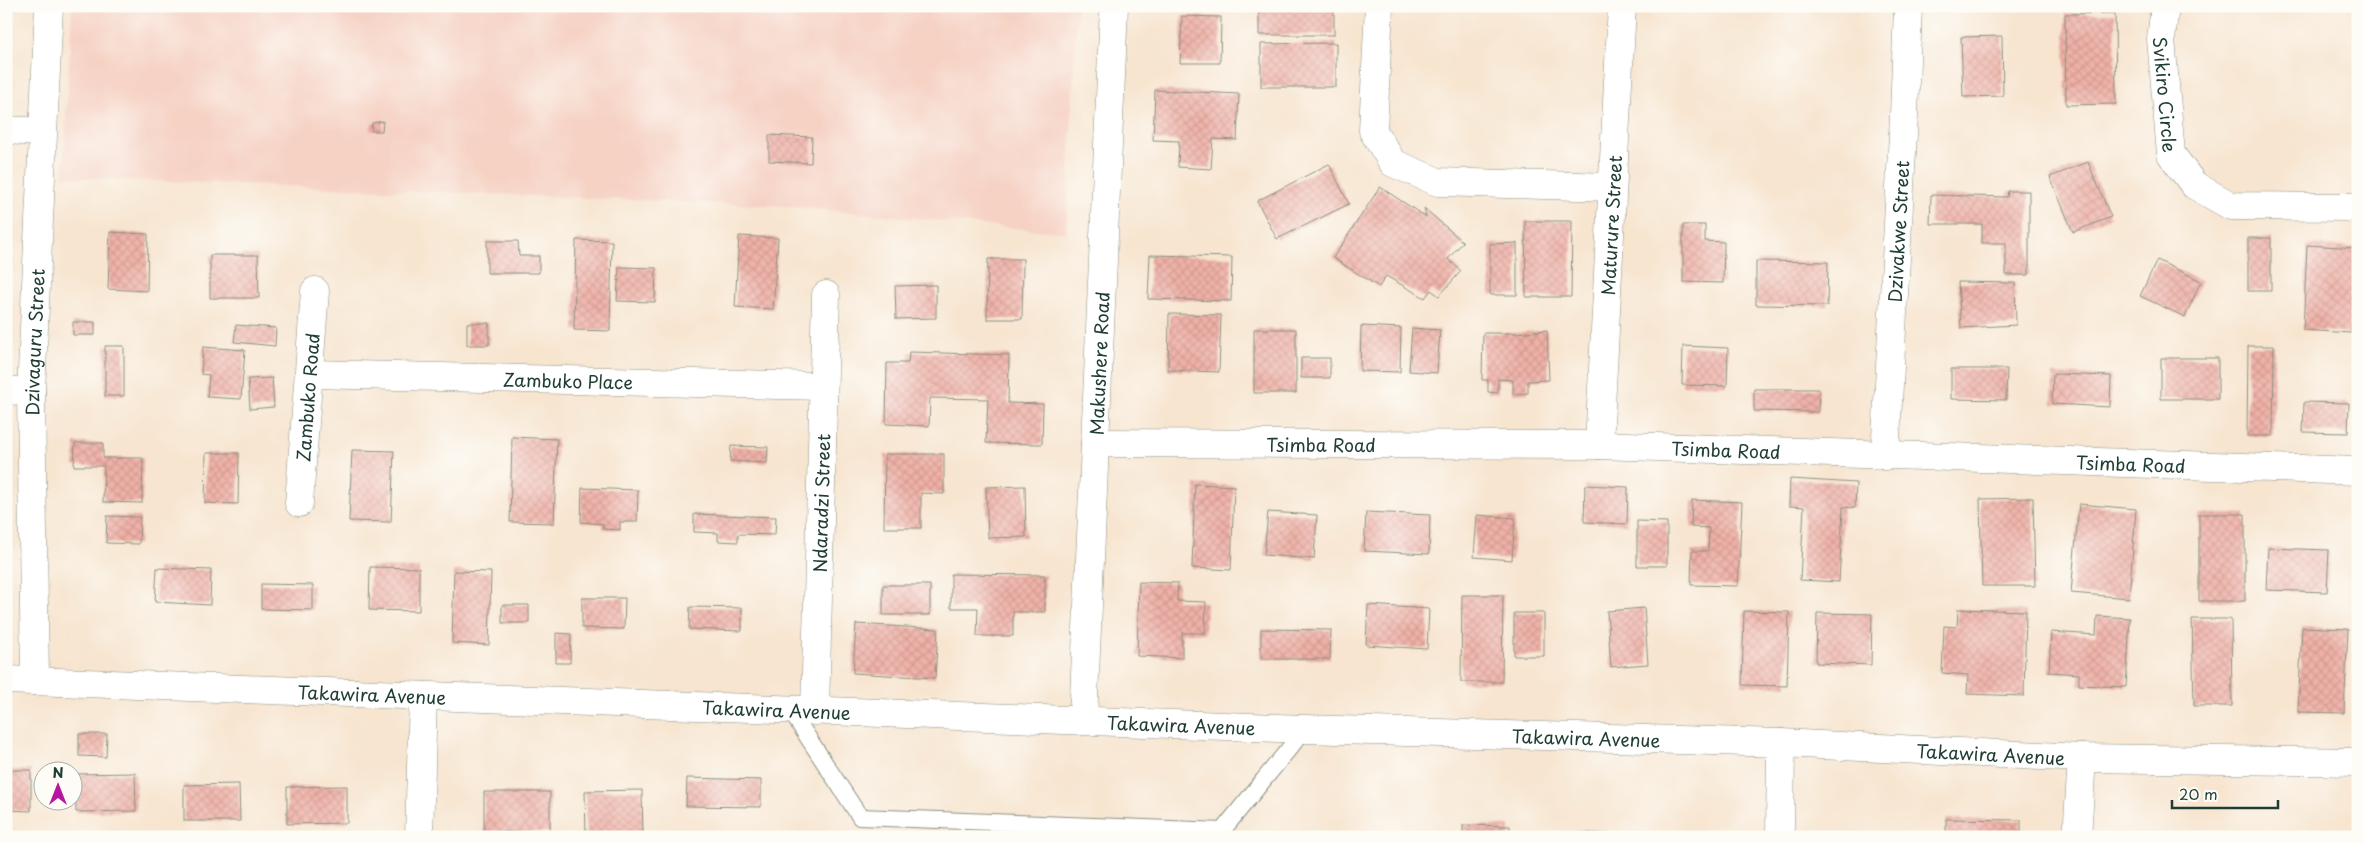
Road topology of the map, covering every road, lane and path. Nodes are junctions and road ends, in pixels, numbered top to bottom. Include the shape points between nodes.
1 (49, 6) edge
2 (1114, 6) edge
3 (1380, 6) edge
4 (1622, 6) edge
5 (1908, 6) edge
6 (2165, 6) edge
7 (6, 130) edge
8 (42, 132) junction
9 (1612, 187) junction
10 (2358, 207) edge
11 (315, 291) dead end
12 (826, 295) dead end
13 (310, 374) junction
14 (823, 386) junction
15 (19, 391) edge
16 (1095, 443) junction
17 (1599, 445) junction
18 (1885, 456) junction
19 (2358, 470) edge
20 (298, 503) dead end
21 (6, 680) edge
22 (35, 680) junction
23 (423, 696) junction
24 (802, 710) junction
25 (1083, 721) junction
26 (1305, 729) junction
27 (1781, 743) junction
28 (2082, 758) junction
29 (2358, 762) edge
30 (419, 837) edge
31 (1780, 837) edge
32 (2077, 837) edge

1 - 8 street, Dzivaguru Street
2 - 16 street, Makushere Road
3 - 9 street via 1373,131 1393,162 1438,182
4 - 9 street, Maturure Street
5 - 18 street, Dzivakwe Street
6 - 10 street, Svikiro Circle via 2162,39 2171,154 2194,185 2231,206
7 - 8 street
8 - 15 street, Dzivaguru Street
9 - 17 street, Maturure Street
11 - 13 street, Zambuko Road
12 - 14 street, Ndaradzi Street
13 - 14 street, Zambuko Place
13 - 20 street, Zambuko Road
14 - 24 street, Ndaradzi Street
15 - 22 street, Dzivaguru Street
16 - 17 street, Tsimba Road
16 - 25 street, Makushere Road
17 - 18 street, Tsimba Road
18 - 19 street, Tsimba Road
21 - 22 street, Takawira Avenue
22 - 23 street, Takawira Avenue
23 - 24 street, Takawira Avenue
23 - 30 street
24 - 25 street, Takawira Avenue
24 - 26 lane via 860,817 1222,831
25 - 26 street, Takawira Avenue
26 - 27 street, Takawira Avenue
27 - 28 street, Takawira Avenue
27 - 31 street
28 - 29 street, Takawira Avenue
28 - 32 street

